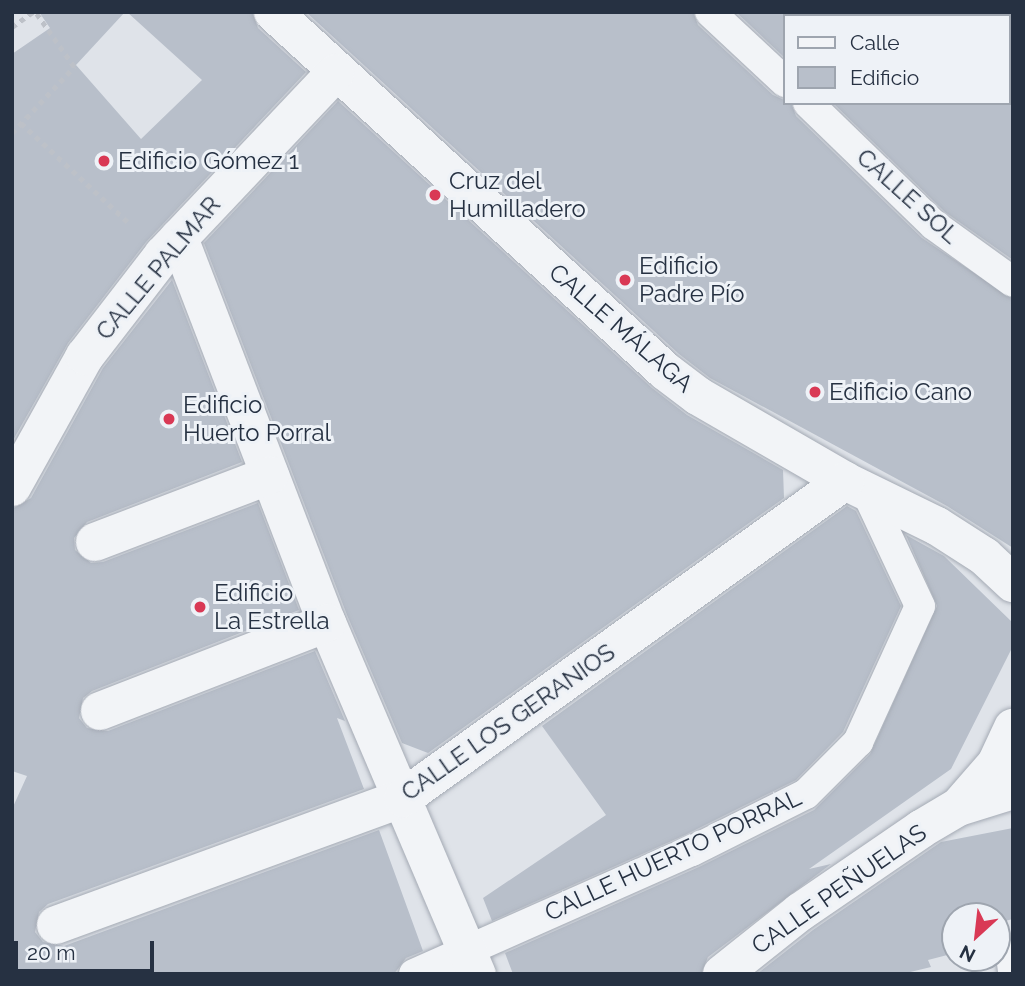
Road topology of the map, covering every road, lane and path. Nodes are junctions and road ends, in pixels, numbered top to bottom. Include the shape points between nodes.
1 (34, 12) edge
2 (273, 12) edge
3 (710, 12) edge
4 (12, 27) edge
5 (335, 73) junction
6 (783, 80) edge
7 (816, 106) edge
8 (22, 123) junction
9 (12, 133) edge
10 (138, 232) dead end
11 (179, 238) junction
12 (1013, 282) edge
13 (270, 475) junction
14 (12, 487) edge
15 (856, 487) junction
16 (95, 542) dead end
17 (1013, 583) edge
18 (327, 622) junction
19 (100, 711) dead end
20 (1013, 728) edge
21 (1013, 790) edge
22 (403, 798) junction
23 (958, 807) junction
24 (57, 925) dead end
25 (472, 962) edge
26 (414, 974) edge
27 (722, 974) edge

1 - 4 path
1 - 8 path via 74,67
2 - 5 street, CALLE MÁLAGA
3 - 6 street
5 - 11 street, CALLE PALMAR
5 - 15 street, CALLE MÁLAGA via 665,372 698,396
7 - 12 street, CALLE SOL via 934,225
8 - 9 path
8 - 10 path
11 - 13 street
11 - 14 street, CALLE PALMAR via 85,356
13 - 16 street
13 - 18 street
15 - 17 street, CALLE MÁLAGA via 937,526 984,556
15 - 22 street, CALLE LOS GERANIOS
15 - 25 street, CALLE HUERTO PORRAL via 920,606 858,743 806,794
18 - 19 street
18 - 22 street
20 - 23 street, CALLE PEÑUELAS via 996,764
21 - 23 street, CALLE PEÑUELAS
22 - 24 street, CALLE LOS GERANIOS
22 - 25 street
23 - 27 street, CALLE PEÑUELAS via 800,912
25 - 26 street, CALLE HUERTO PORRAL

